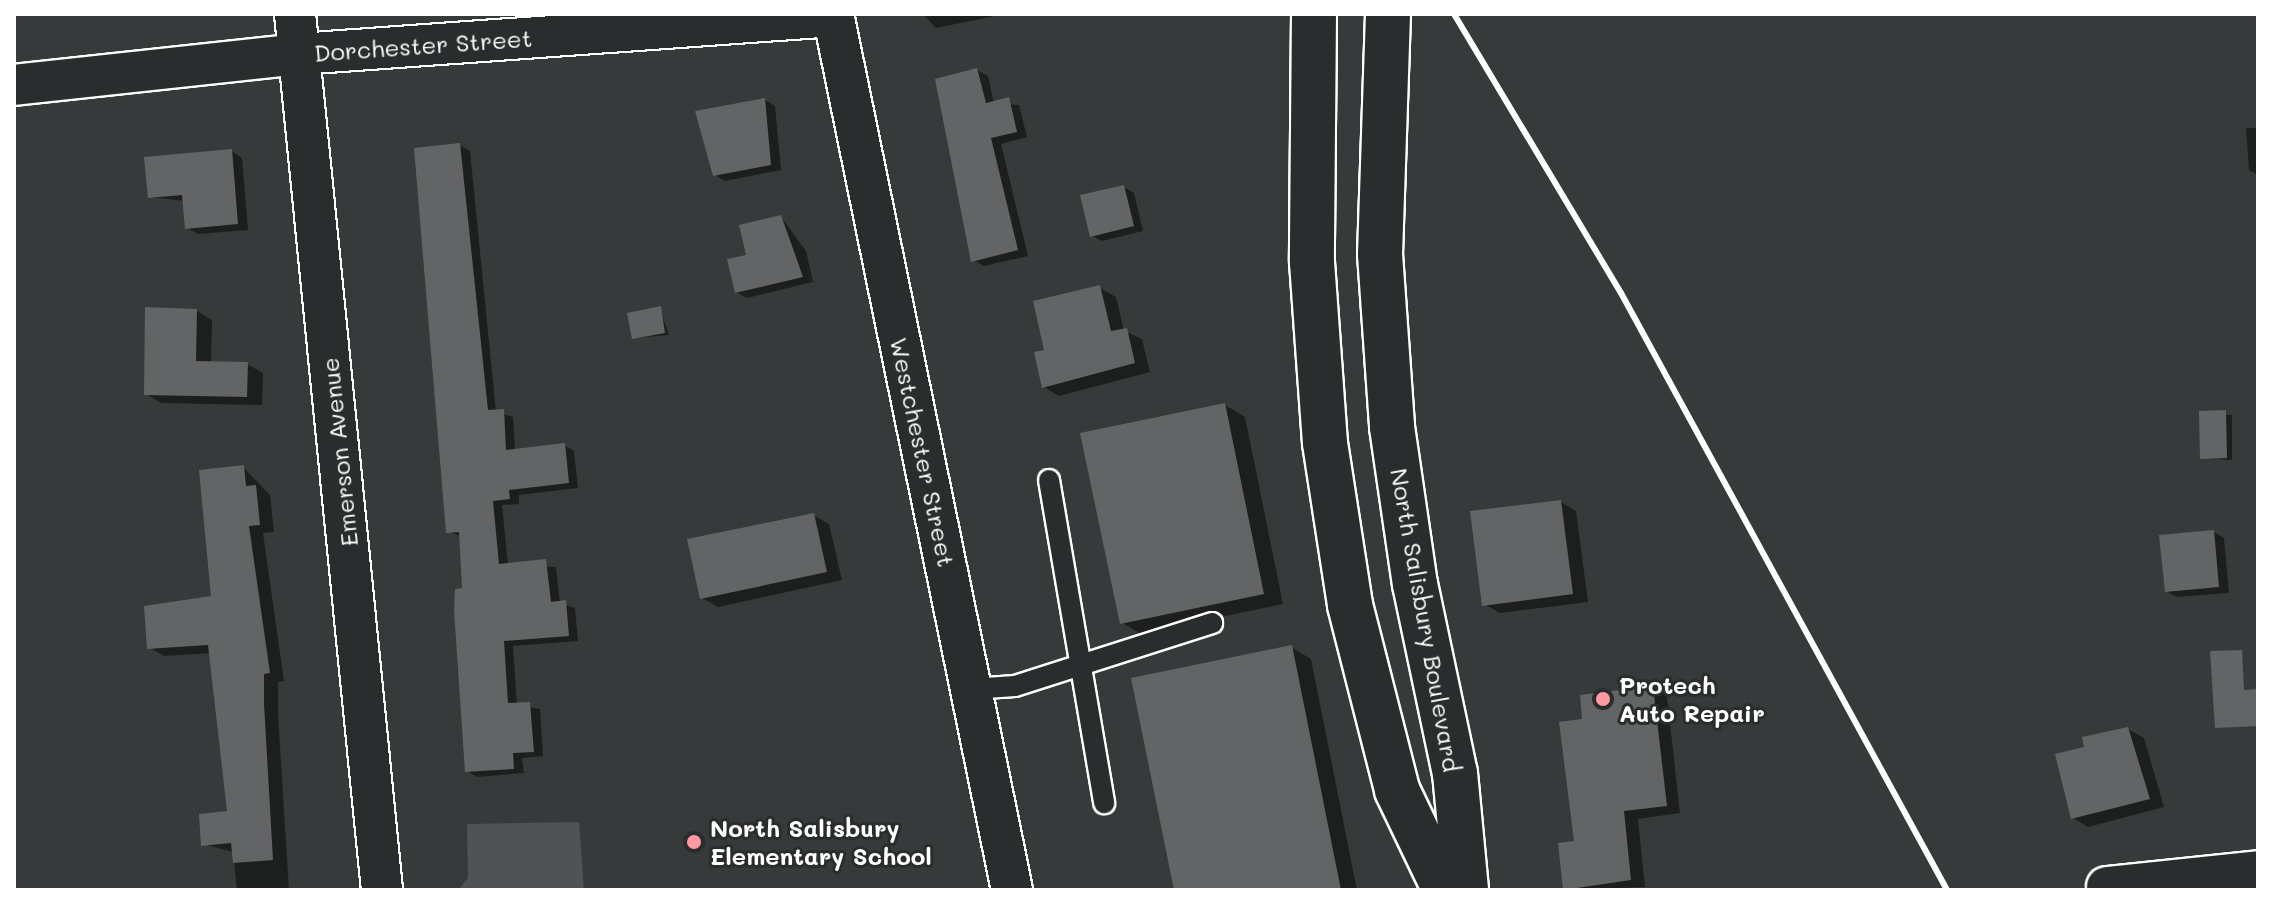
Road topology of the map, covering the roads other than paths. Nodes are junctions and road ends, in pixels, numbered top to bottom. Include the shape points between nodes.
1 (295, 14) edge
2 (1314, 14) edge
3 (833, 15) edge
4 (1388, 33) edge
5 (299, 54) junction
6 (14, 85) edge
7 (1049, 480) dead end
8 (1212, 623) dead end
9 (1081, 660) junction
10 (971, 689) junction
11 (1104, 803) dead end
12 (2258, 871) edge
13 (2107, 887) dead end
14 (382, 890) edge
15 (1012, 890) edge
16 (1445, 890) edge
17 (1466, 890) edge

1 - 5 street, Emerson Avenue
2 - 16 main road via 1312,262 1325,443 1350,605 1397,790
3 - 5 street, Dorchester Street
3 - 10 street, Westchester Street
4 - 17 main road, North Salisbury Boulevard via 1380,254 1392,427 1415,584 1455,773
5 - 6 street, Dorchester Street
5 - 14 street, Emerson Avenue
7 - 9 lane
8 - 9 lane
9 - 10 lane via 1015,686
9 - 11 lane
10 - 15 street, Westchester Street
12 - 13 street

